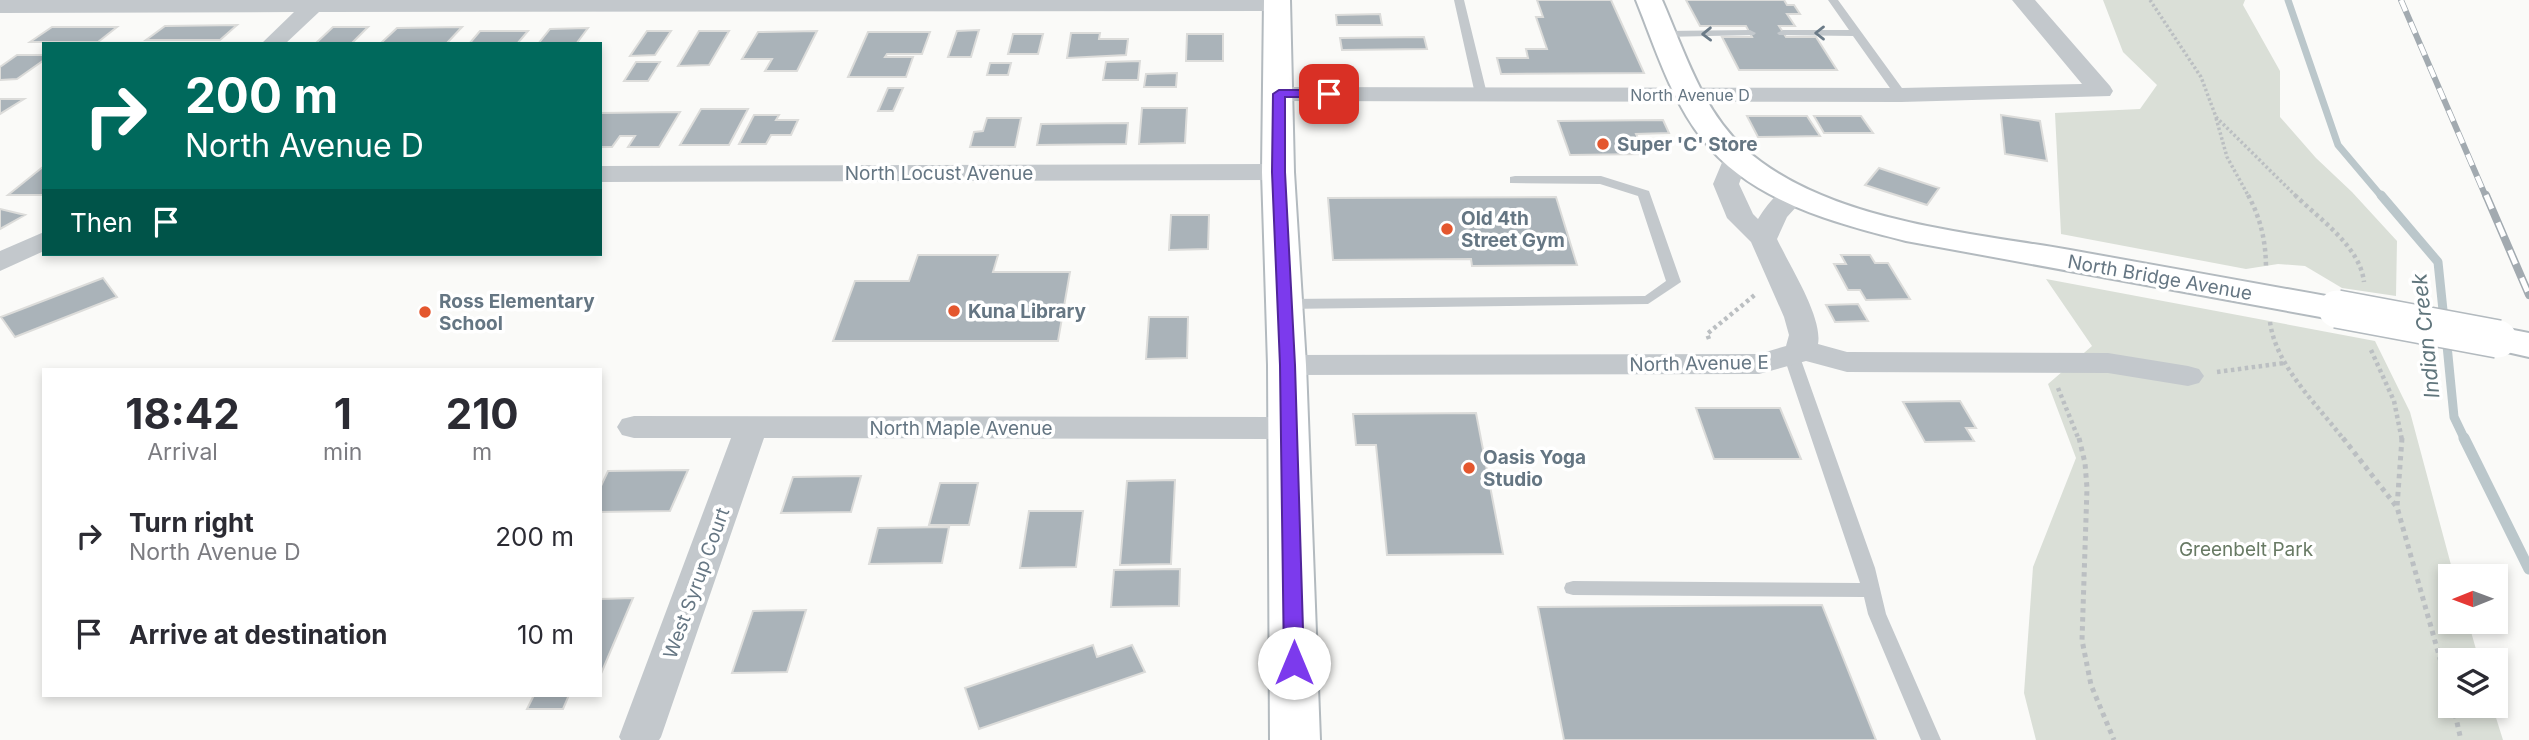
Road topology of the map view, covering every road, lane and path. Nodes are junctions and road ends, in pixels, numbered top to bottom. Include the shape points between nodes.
1 (1459, 0) edge
2 (1649, 0) edge
3 (1833, 0) edge
4 (2023, 0) edge
5 (1277, 2) edge
6 (314, 5) junction
7 (5, 16) edge
8 (1750, 33) dead end
9 (1783, 33) dead end
10 (1857, 33) junction
11 (1664, 34) junction
12 (274, 42) edge
13 (1279, 94) junction
14 (1481, 94) junction
15 (1692, 95) junction
16 (1901, 95) junction
17 (2216, 117) dead end
18 (1735, 158) junction
19 (1278, 172) junction
20 (602, 174) edge
21 (1514, 180) dead end
22 (1796, 194) junction
23 (1763, 239) junction
24 (42, 241) edge
25 (0, 262) edge
26 (2266, 272) dead end
27 (1756, 295) dead end
28 (1285, 304) junction
29 (2268, 314) dead end
30 (2513, 342) edge
31 (1712, 346) dead end
32 (1796, 353) junction
33 (2042, 363) junction
34 (2285, 363) junction
35 (1287, 365) junction
36 (2188, 376) joint
37 (634, 427) dead end
38 (751, 428) junction
39 (1288, 428) junction
40 (2397, 507) dead end
41 (1573, 588) dead end
42 (1871, 590) junction
43 (2456, 718) edge
44 (640, 737) dead end
45 (1295, 740) edge
46 (1931, 740) edge
47 (2114, 740) edge
48 (2461, 740) edge

1 - 14 lane
2 - 11 main road, North Bridge Avenue
3 - 10 lane
4 - 16 street, North Avenue D via 2101,91
5 - 6 street
5 - 13 main road
6 - 7 street via 37,6
6 - 12 street
8 -> 11 lane
10 -> 9 lane
10 - 16 lane
11 - 15 main road, North Bridge Avenue
13 - 14 street, North Avenue D
13 - 19 main road
14 - 15 street, North Avenue D
15 - 16 street, North Avenue D
15 - 18 main road, North Bridge Avenue via 1713,133
17 - 26 path via 2221,145 2265,230
18 - 22 main road, North Bridge Avenue
18 - 23 street via 1726,184 1741,218
19 - 20 street, North Locust Avenue
19 - 28 main road
21 - 28 lane via 1601,180 1644,194 1674,282 1648,300
22 - 23 street via 1779,206
22 - 30 main road, North Bridge Avenue, bridge via 1844,214 1906,231
23 - 32 street via 1799,317 1804,335
24 - 25 street
27 - 31 path via 1707,334
28 - 35 main road
29 - 34 path via 2272,338
32 - 33 street, North Avenue E via 1847,362
32 - 35 street, North Avenue E via 1759,363
32 - 42 lane
33 - 36 street, North Avenue E via 2108,363
33 - 47 path via 2055,381 2085,459 2080,591 2086,664
34 - 36 path
34 - 40 path
35 - 39 main road
37 - 38 street, North Maple Avenue
38 - 39 street, North Maple Avenue
38 - 44 street, West Syrup Court
39 - 45 main road
41 - 42 lane
42 - 46 lane
43 - 48 path

